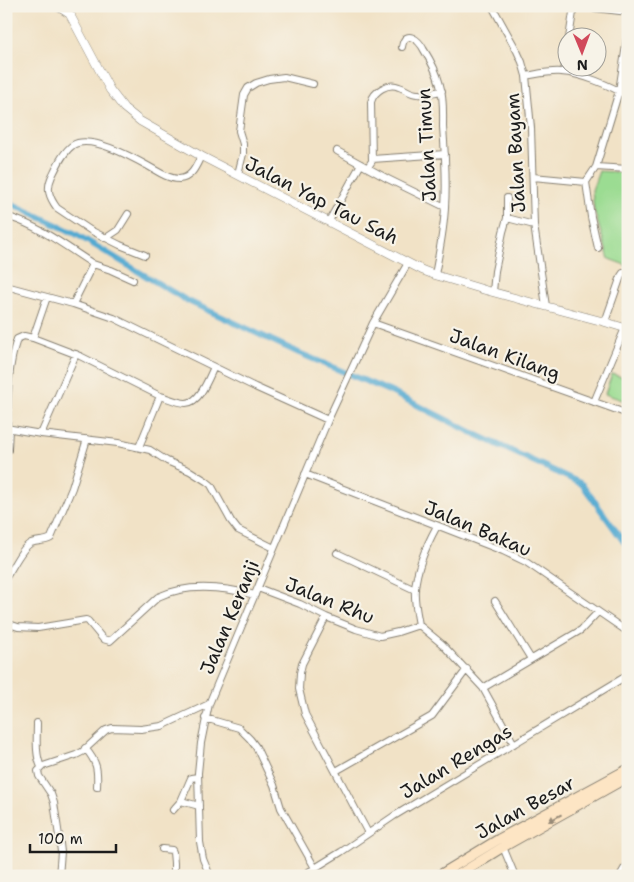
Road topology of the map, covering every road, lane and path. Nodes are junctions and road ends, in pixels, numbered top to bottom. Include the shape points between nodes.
1 (57, 6) edge
2 (492, 6) edge
3 (574, 6) edge
4 (578, 6) edge
5 (68, 9) edge
6 (628, 12) edge
7 (571, 28) edge
8 (628, 32) edge
9 (402, 47) dead end
10 (556, 72) edge
11 (526, 76) junction
12 (585, 78) edge
13 (313, 84) dead end
14 (442, 91) junction
15 (619, 91) junction
16 (628, 96) edge
17 (337, 151) dead end
18 (445, 154) junction
19 (201, 156) junction
20 (372, 159) junction
21 (361, 164) junction
22 (368, 167) junction
23 (596, 167) junction
24 (628, 169) edge
25 (238, 174) junction
26 (532, 177) junction
27 (586, 182) junction
28 (507, 198) dead end
29 (445, 207) junction
30 (128, 214) dead end
31 (9, 217) dead end
32 (508, 218) junction
33 (329, 221) junction
34 (534, 225) junction
35 (106, 238) junction
36 (598, 248) dead end
37 (145, 255) dead end
38 (408, 263) junction
39 (93, 264) junction
40 (628, 273) edge
41 (435, 275) junction
42 (133, 280) dead end
43 (6, 286) edge
44 (493, 292) junction
45 (48, 297) junction
46 (72, 304) junction
47 (546, 306) junction
48 (605, 322) junction
49 (373, 323) junction
50 (626, 328) edge
51 (33, 338) junction
52 (76, 354) junction
53 (214, 368) junction
54 (160, 396) junction
55 (594, 402) junction
56 (628, 414) edge
57 (328, 420) junction
58 (7, 429) edge
59 (40, 434) junction
60 (88, 439) junction
61 (139, 447) junction
62 (8, 450) dead end
63 (305, 474) junction
64 (437, 526) junction
65 (274, 548) junction
66 (337, 553) dead end
67 (6, 577) edge
68 (258, 588) junction
69 (414, 590) junction
70 (255, 595) junction
71 (495, 601) dead end
72 (598, 612) junction
73 (326, 617) junction
74 (6, 623) edge
75 (419, 624) junction
76 (628, 632) edge
77 (531, 659) junction
78 (467, 669) junction
79 (628, 675) edge
80 (483, 688) junction
81 (209, 704) junction
82 (206, 718) junction
83 (36, 723) dead end
84 (514, 744) junction
85 (85, 748) junction
86 (41, 767) junction
87 (628, 768) edge
88 (336, 771) junction
89 (198, 776) junction
90 (628, 777) edge
91 (97, 786) dead end
92 (181, 801) junction
93 (199, 806) junction
94 (174, 810) dead end
95 (368, 833) junction
96 (503, 847) junction
97 (162, 849) dead end
98 (628, 866) edge
99 (315, 868) junction
100 (59, 875) edge
101 (77, 876) edge
102 (174, 876) edge
103 (210, 876) edge
104 (302, 876) edge
105 (438, 876) edge
106 (456, 876) edge
107 (515, 876) edge
108 (620, 876) edge

1 - 5 street
2 - 11 street, Jalan Bayam via 517,51
3 - 7 street
4 - 6 street
5 - 19 street, Jalan Yap Tau Sah via 110,90 124,108 140,122
8 - 15 street
9 - 14 street, Jalan Timun via 409,37 420,42
10 - 11 street
11 - 26 street, Jalan Bayam
12 - 15 street
13 - 25 street via 284,77 248,88 239,130 243,154
14 - 18 street, Jalan Timun
14 - 20 street via 418,94 390,86 376,92 370,106
15 - 16 street
15 - 23 street
17 - 21 street
18 - 20 street
18 - 29 street, Jalan Timun
19 - 25 street, Jalan Yap Tau Sah
19 - 35 street via 188,176 173,179 129,155 95,142 72,145 60,159 48,190 57,208
20 - 22 street
21 - 22 street
21 - 33 street
22 - 29 street
23 - 24 street
23 - 27 street
25 - 33 street, Jalan Yap Tau Sah
26 - 27 street
26 - 34 street, Jalan Bayam
27 - 36 street
28 - 32 street
29 - 41 street, Jalan Timun
30 - 35 street via 118,230
31 - 39 street via 48,234
32 - 34 street
32 - 44 street
33 - 38 street, Jalan Yap Tau Sah
34 - 47 street, Jalan Bayam
35 - 37 street
38 - 41 street, Jalan Yap Tau Sah
38 - 49 street
39 - 42 street
39 - 46 street
40 - 48 street via 621,276
41 - 44 street, Jalan Yap Tau Sah
43 - 45 street
44 - 47 street, Jalan Yap Tau Sah
45 - 46 street
45 - 51 street
46 - 53 street via 114,318
47 - 48 street, Jalan Yap Tau Sah
48 - 50 street, Jalan Yap Tau Sah
49 - 55 street, Jalan Kilang
49 - 57 street, Jalan Keranji
50 - 55 street
51 - 52 street
51 - 58 street via 24,336 17,339 12,354
52 - 54 street
52 - 59 street
53 - 54 street via 192,402
53 - 57 street
54 - 61 street
55 - 56 street, Jalan Kilang
57 - 63 street, Jalan Keranji
58 - 59 street
58 - 62 street
59 - 60 street
60 - 61 street
60 - 67 street via 51,538 28,545
61 - 65 street via 206,480 238,530
63 - 64 street, Jalan Bakau
63 - 65 street, Jalan Keranji
64 - 69 street via 423,553
64 - 72 street, Jalan Bakau via 526,562
65 - 68 street, Jalan Keranji
66 - 69 street
68 - 70 street, Jalan Keranji
68 - 73 street, Jalan Rhu
69 - 75 street
70 - 74 street via 208,588 167,592 110,641 103,639 86,620 38,628
70 - 81 street, Jalan Keranji
71 - 77 street
72 - 76 street, Jalan Bakau
72 - 77 street via 581,630
73 - 75 street, Jalan Rhu via 380,636
73 - 88 street via 302,664 299,689 305,714
75 - 78 street
77 - 80 street
78 - 80 street
78 - 88 street via 432,716
79 - 84 street, Jalan Rengas
80 - 84 street
81 - 82 street, Jalan Keranji
81 - 85 street via 162,726 106,730
82 - 89 street, Jalan Keranji
82 - 99 street via 239,728 250,738 274,785 281,808
83 - 86 street
84 - 95 street, Jalan Rengas
85 - 86 street via 76,755
85 - 91 street via 95,761
86 - 100 street via 39,776 54,803 61,852
87 - 105 main road, Jalan Besar
88 - 95 street
89 - 92 street via 190,779
89 - 93 street, Jalan Keranji
90 -> 96 main road, Jalan Besar
92 - 93 street
92 - 94 street
93 - 103 street, Jalan Keranji via 200,842
95 - 99 street, Jalan Rengas
96 - 106 main road, Jalan Besar
96 - 107 street
97 - 102 street via 173,852
98 - 108 street
99 - 104 street, Jalan Rengas
100 - 101 street

